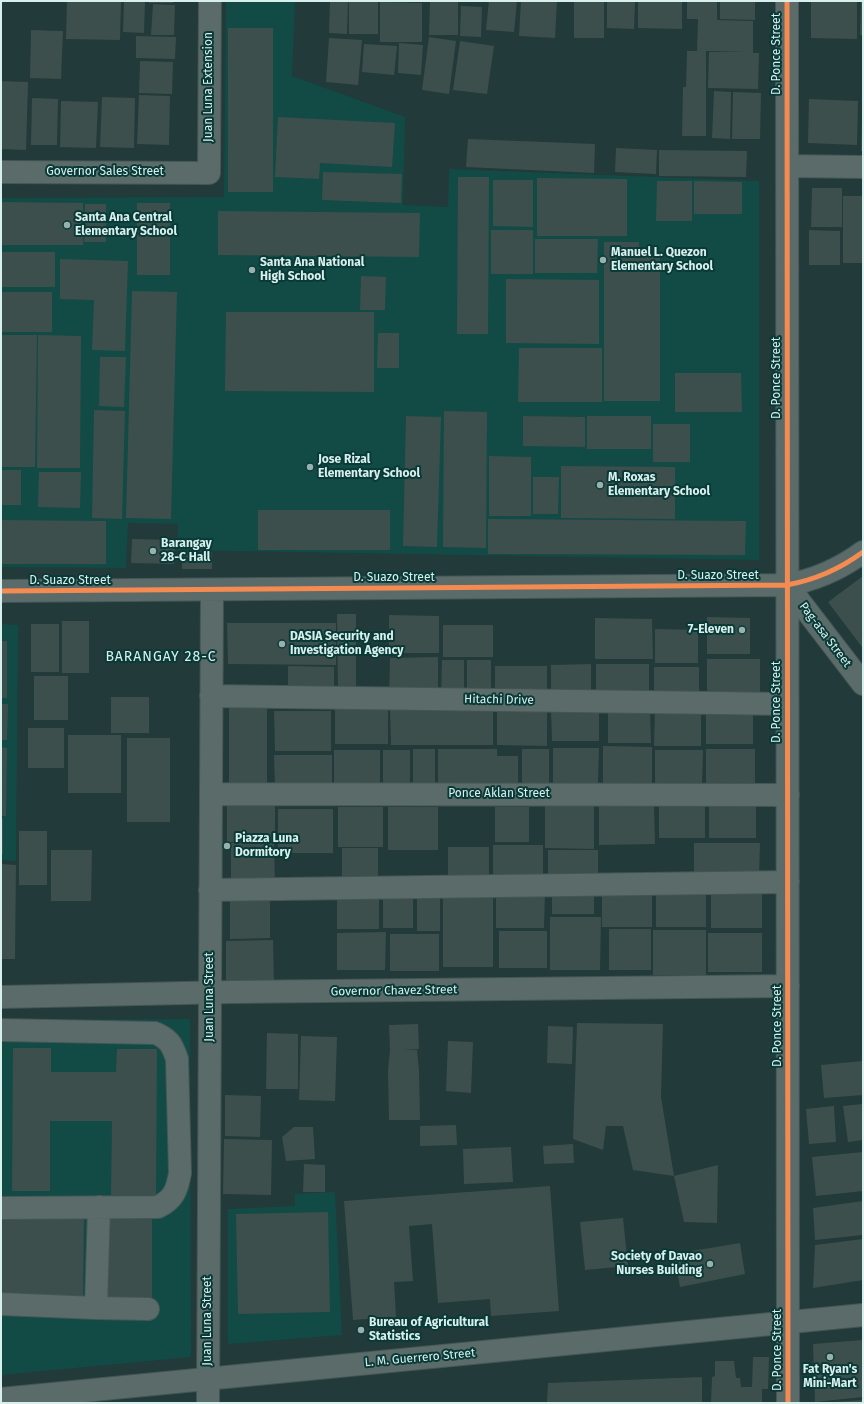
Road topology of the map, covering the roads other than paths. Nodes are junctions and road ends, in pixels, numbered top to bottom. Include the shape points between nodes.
1 (210, 1) edge
2 (787, 1) edge
3 (787, 166) junction
4 (863, 167) edge
5 (1, 172) edge
6 (209, 173) joint
7 (863, 552) edge
8 (787, 585) junction
9 (212, 590) junction
10 (1, 591) edge
11 (863, 684) edge
12 (211, 696) junction
13 (787, 704) junction
14 (211, 794) junction
15 (788, 795) junction
16 (788, 882) junction
17 (210, 890) junction
18 (788, 986) junction
19 (210, 993) junction
20 (1, 997) edge
21 (1, 1030) edge
22 (99, 1206) junction
23 (1, 1208) edge
24 (1, 1304) edge
25 (96, 1308) junction
26 (148, 1309) dead end
27 (863, 1315) edge
28 (788, 1323) junction
29 (208, 1379) junction
30 (1, 1399) edge
31 (208, 1403) edge
32 (788, 1403) edge

1 - 6 street, Juan Luna Extension
2 - 3 street, D. Ponce Street
3 - 4 street
3 - 8 street, D. Ponce Street
5 - 6 street, Governor Sales Street
7 - 8 street, D. Suazo Street via 820,577
8 - 9 street, D. Suazo Street
8 - 11 street, Pag-asa Street
8 - 13 street, D. Ponce Street
9 - 10 street, D. Suazo Street
9 - 12 street, Juan Luna Street
12 - 13 street, Hitachi Drive
12 - 14 street, Juan Luna Street
13 - 15 street, D. Ponce Street
14 - 15 street, Ponce Aklan Street
14 - 17 street, Juan Luna Street
15 - 16 street, D. Ponce Street
16 - 17 street
16 - 18 street, D. Ponce Street
17 - 19 street, Juan Luna Street
18 - 19 street, Governor Chavez Street
18 - 28 street, D. Ponce Street
19 - 20 street, Governor Chavez Street
19 - 29 street, Juan Luna Street
21 - 22 street via 155,1033 165,1037 173,1046 177,1059 180,1173 178,1188 166,1203 158,1207
22 - 23 street
22 - 25 street
24 - 25 street
25 - 26 street
27 - 28 street, L. M. Guerrero Street
28 - 29 street, L. M. Guerrero Street
28 - 32 street, D. Ponce Street
29 - 30 street, L. M. Guerrero Street
29 - 31 street, Juan Luna Street

